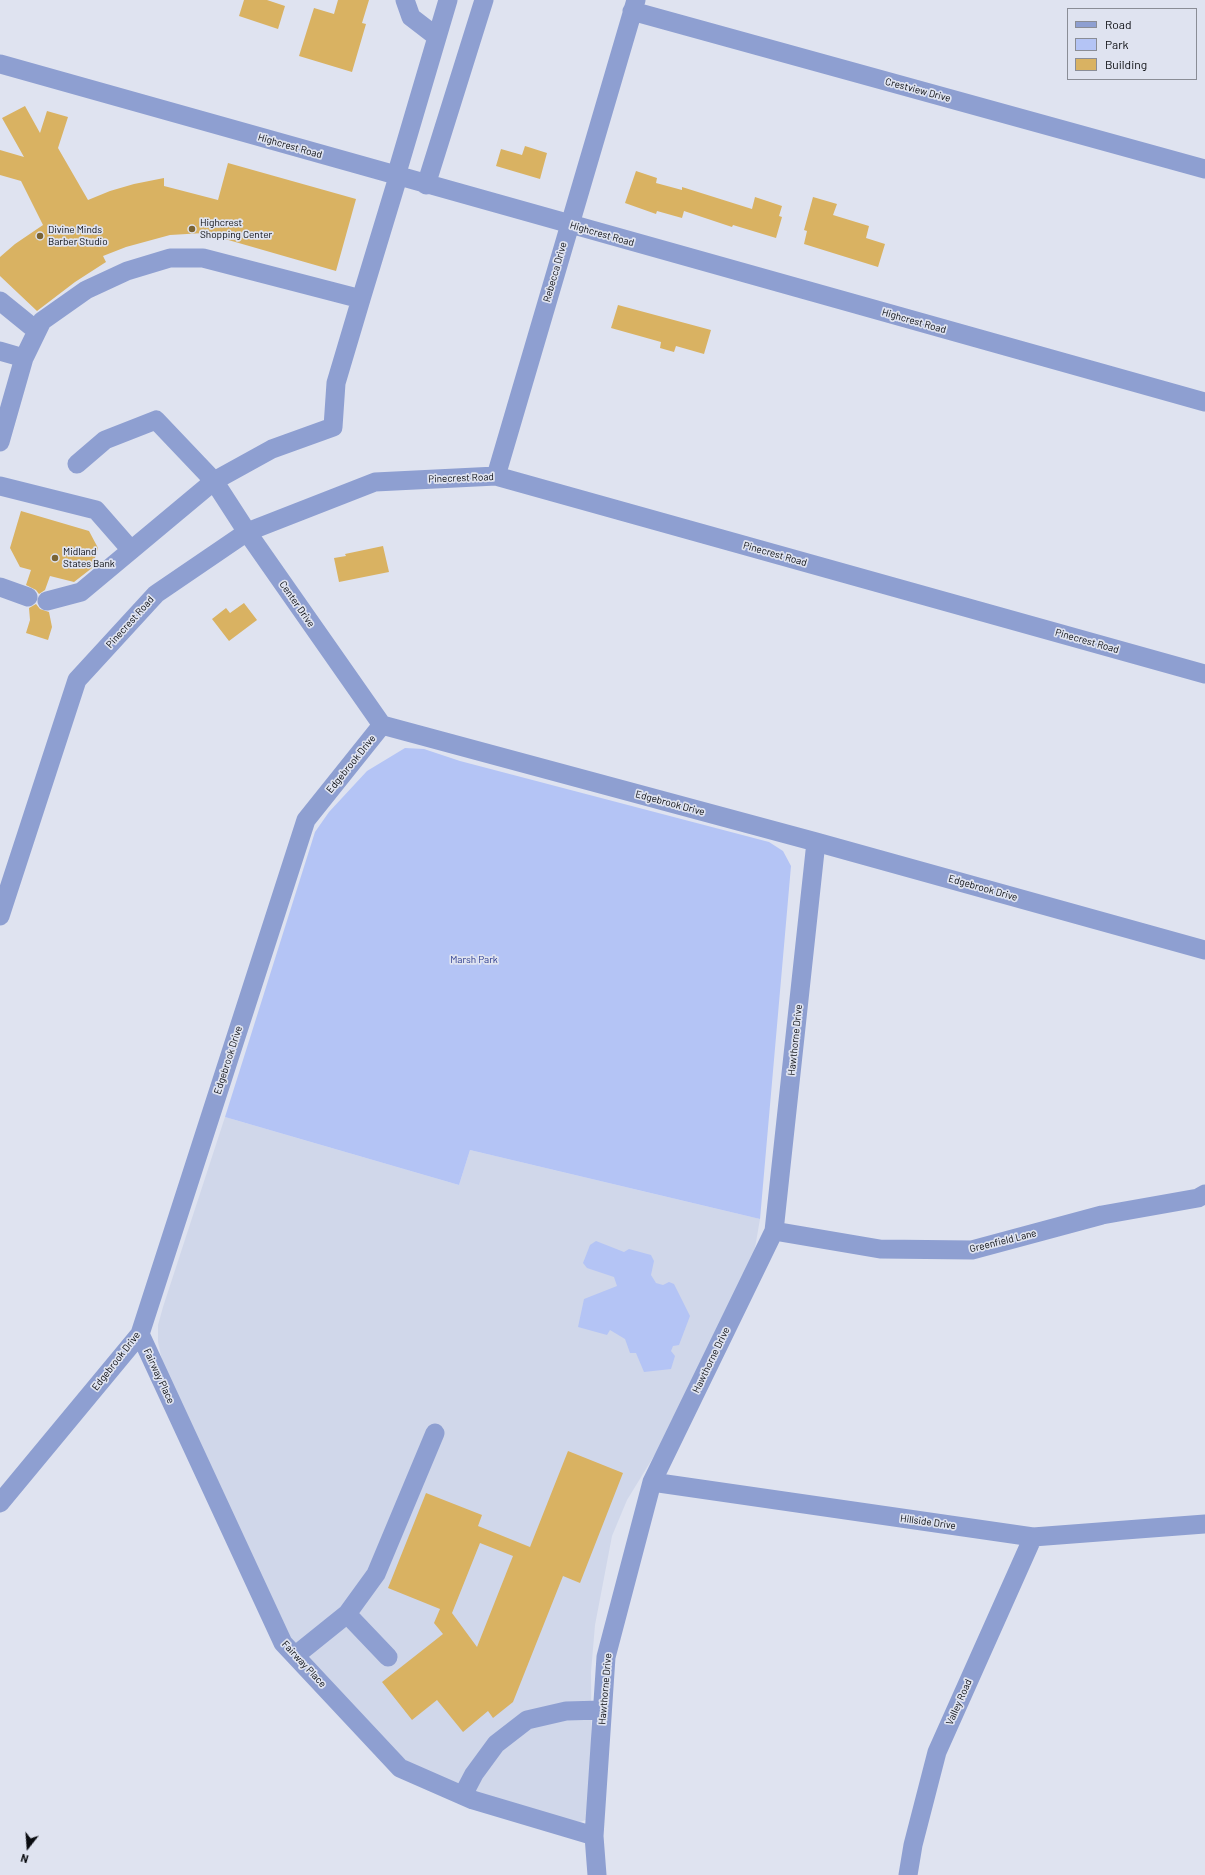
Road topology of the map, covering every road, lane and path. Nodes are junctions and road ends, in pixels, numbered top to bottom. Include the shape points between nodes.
1 (405, 0) edge
2 (448, 0) edge
3 (484, 0) edge
4 (634, 6) edge
5 (437, 37) junction
6 (0, 64) edge
7 (1205, 169) edge
8 (397, 176) junction
9 (426, 184) junction
10 (569, 225) junction
11 (361, 299) junction
12 (0, 301) edge
13 (37, 331) junction
14 (0, 351) edge
15 (24, 358) junction
16 (1205, 402) edge
17 (0, 442) edge
18 (77, 464) dead end
19 (496, 476) junction
20 (214, 481) junction
21 (0, 486) edge
22 (247, 532) junction
23 (131, 550) junction
24 (0, 586) edge
25 (28, 598) dead end
26 (47, 601) dead end
27 (1205, 674) edge
28 (382, 725) junction
29 (816, 842) junction
30 (0, 916) edge
31 (1205, 950) edge
32 (1205, 1194) edge
33 (774, 1231) junction
34 (140, 1334) junction
35 (435, 1433) dead end
36 (652, 1482) junction
37 (0, 1503) edge
38 (1205, 1524) edge
39 (1033, 1537) junction
40 (347, 1614) junction
41 (296, 1655) junction
42 (388, 1658) dead end
43 (602, 1710) junction
44 (463, 1795) junction
45 (594, 1836) junction
46 (912, 1871) edge
47 (598, 1875) edge

1 - 5 street via 411,17
2 - 5 street
3 - 9 street
4 - 7 street, Crestview Drive
4 - 10 street, Rebecca Drive
5 - 8 street
6 - 8 street, Highcrest Road
8 - 9 street, Highcrest Road
8 - 11 street
9 - 10 street, Highcrest Road
10 - 16 street, Highcrest Road
10 - 19 street, Rebecca Drive
11 - 13 street via 203,258 170,258 127,271 86,290 42,321
11 - 20 street via 336,383 333,427 272,450
12 - 13 street
13 - 15 street
14 - 15 street
15 - 17 street
18 - 20 street, Center Drive via 105,440 156,420
19 - 22 street, Pinecrest Road via 375,482
19 - 27 street, Pinecrest Road
20 - 22 street, Center Drive
20 - 23 street
21 - 23 street via 96,510
22 - 28 street, Center Drive
22 - 30 street, Pinecrest Road via 156,594 77,680
23 - 26 street via 81,592
24 - 25 street
28 - 29 street, Edgebrook Drive
28 - 34 street, Edgebrook Drive via 306,820
29 - 31 street, Edgebrook Drive
29 - 33 street, Hawthorne Drive
32 - 33 street, Greenfield Lane via 1198,1198 1102,1215 972,1250 880,1249
33 - 36 street, Hawthorne Drive
34 - 37 street, Edgebrook Drive
34 - 41 street, Fairway Place via 283,1643
35 - 40 street via 376,1574
36 - 39 street, Hillside Drive
36 - 43 street, Hawthorne Drive via 606,1657
38 - 39 street, Hillside Drive
39 - 46 street, Valley Road via 937,1752 913,1845
40 - 41 street
40 - 42 street
41 - 44 street, Fairway Place via 400,1768
43 - 44 street via 566,1711 527,1720 496,1744 474,1774
43 - 45 street, Hawthorne Drive
44 - 45 street, Fairway Place
45 - 47 street, Hawthorne Drive

